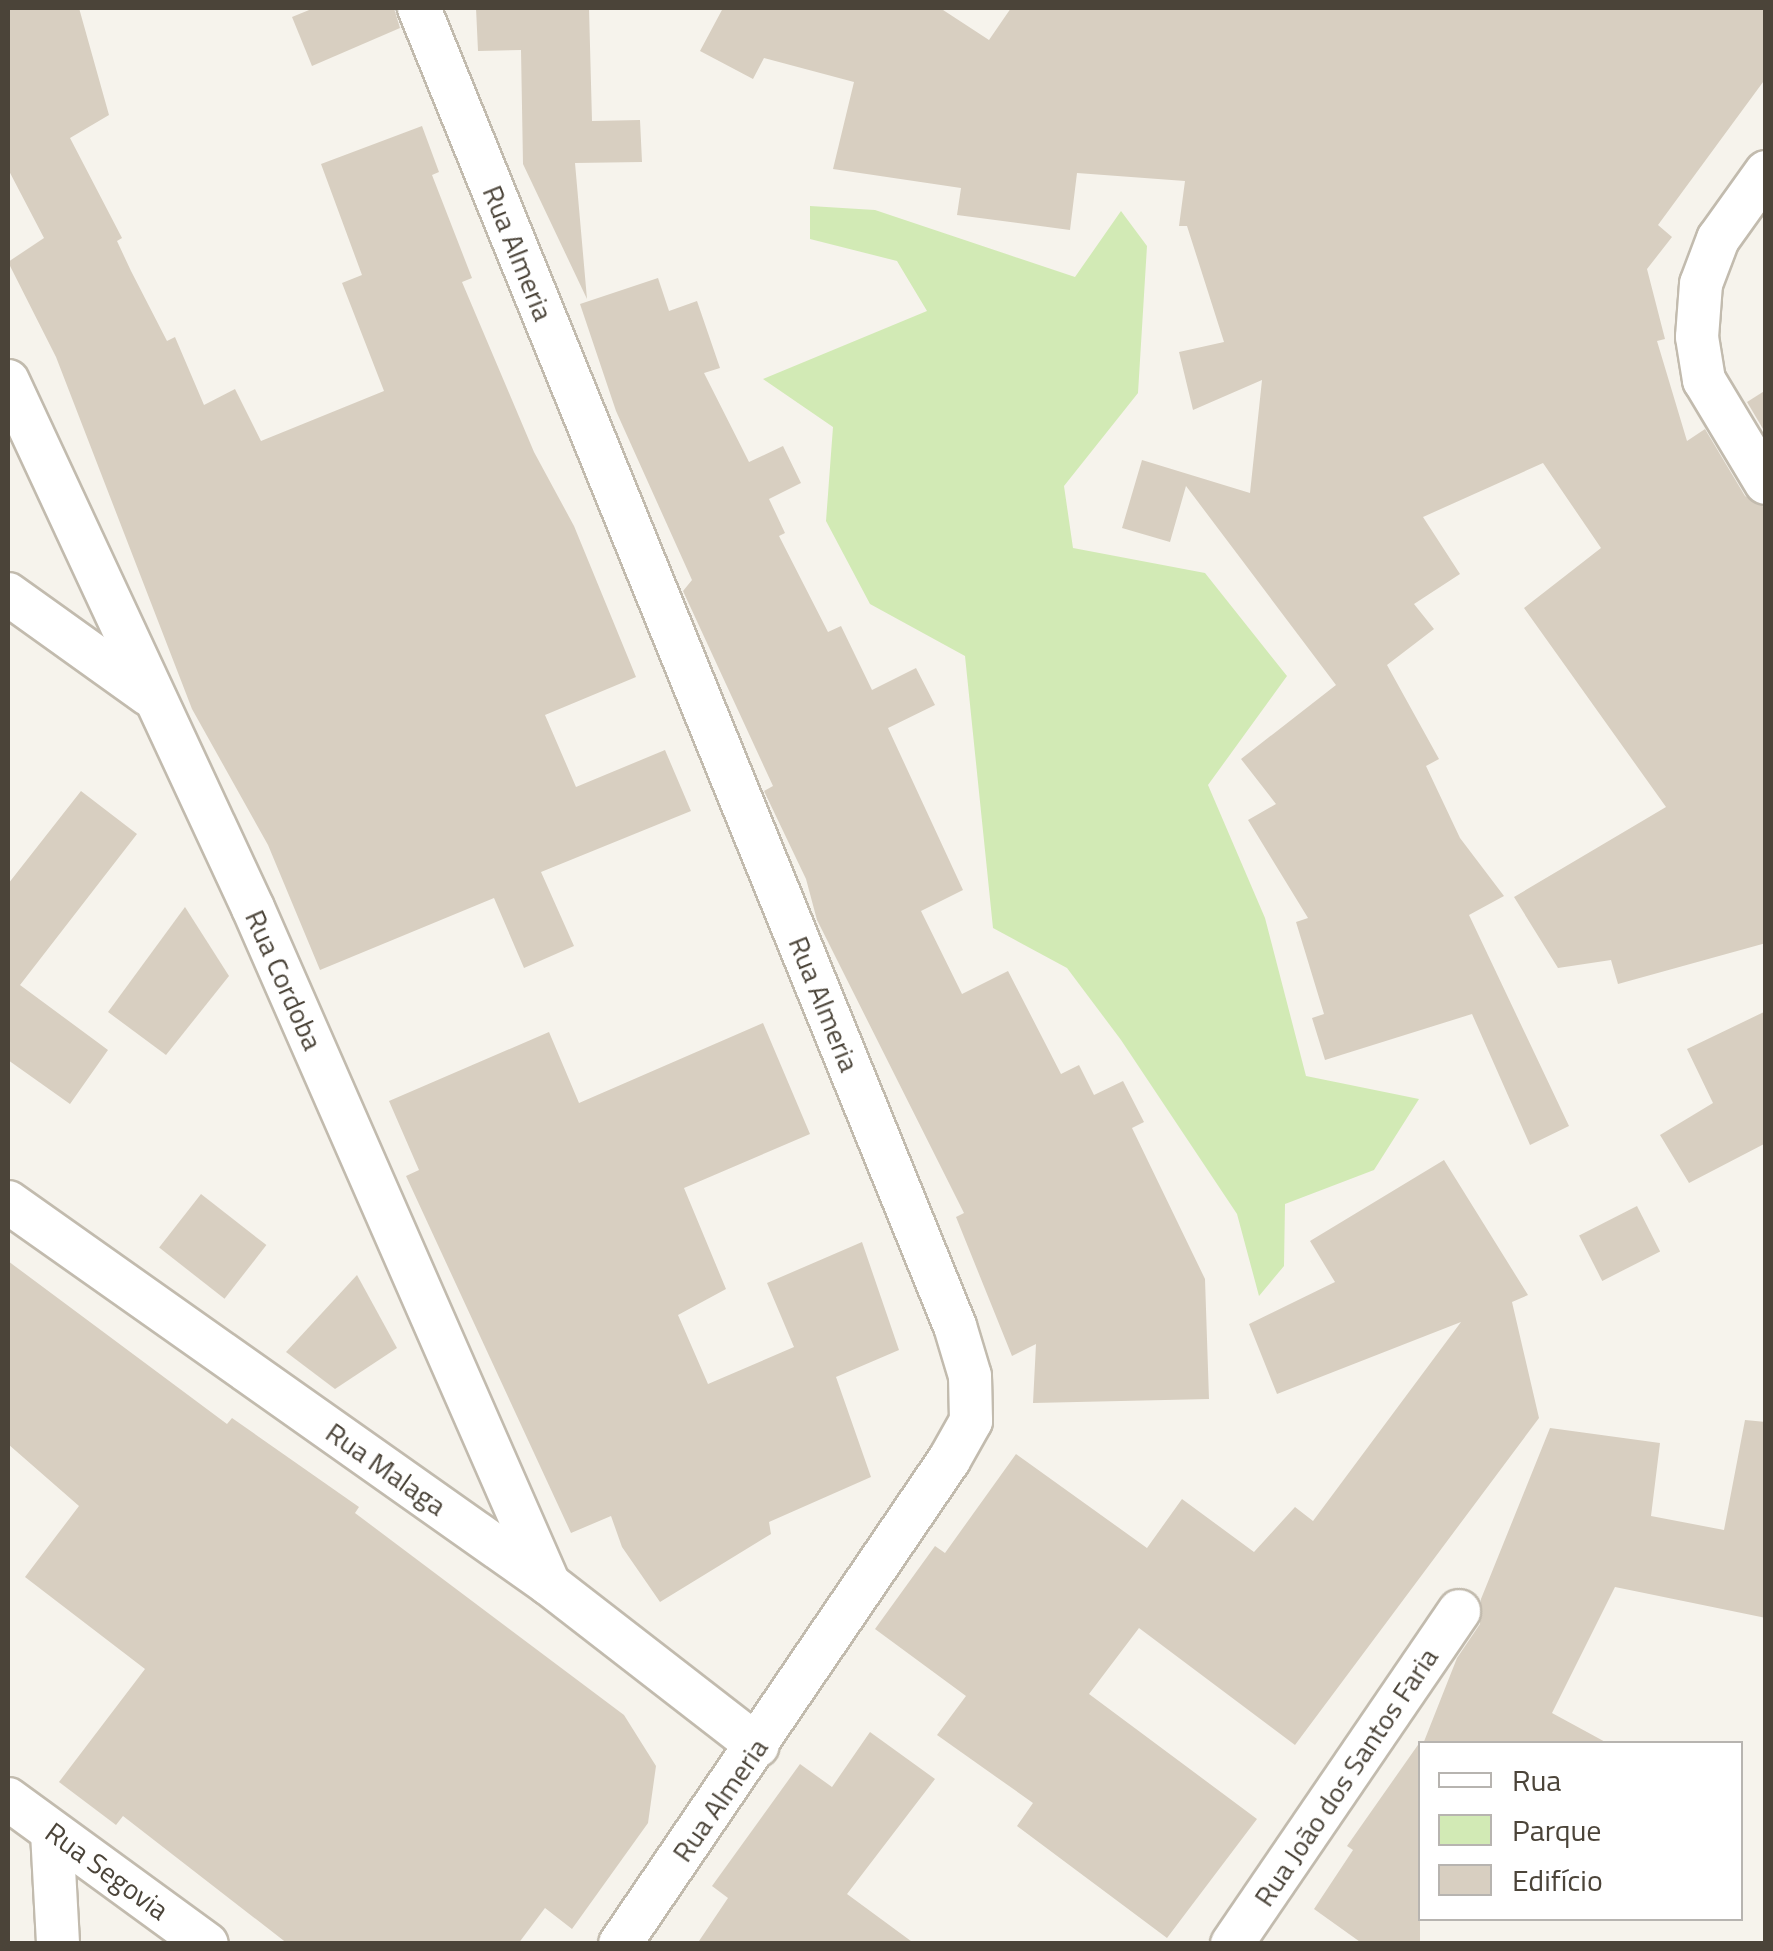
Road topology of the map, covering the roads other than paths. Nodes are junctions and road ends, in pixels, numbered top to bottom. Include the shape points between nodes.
1 (419, 8) edge
2 (1766, 172) edge
3 (8, 381) edge
4 (1766, 483) edge
5 (8, 594) edge
6 (149, 695) junction
7 (8, 1202) edge
8 (549, 1584) junction
9 (1459, 1611) dead end
10 (758, 1746) junction
11 (8, 1799) edge
12 (52, 1832) junction
13 (58, 1944) edge
14 (207, 1944) edge
15 (620, 1944) edge
16 (1232, 1944) edge

1 - 10 street, Rua Almeria via 970,1376 971,1421 949,1460
2 - 4 street via 1718,239 1701,284 1697,338 1704,380
3 - 6 street, Rua Cordoba
5 - 6 street
6 - 8 street, Rua Cordoba via 253,908
7 - 8 street, Rua Malaga
8 - 10 street, Rua Malaga
9 - 16 street, Rua João dos Santos Faria
10 - 15 street, Rua Almeria
11 - 12 street, Rua Segovia
12 - 13 street
12 - 14 street, Rua Segovia

